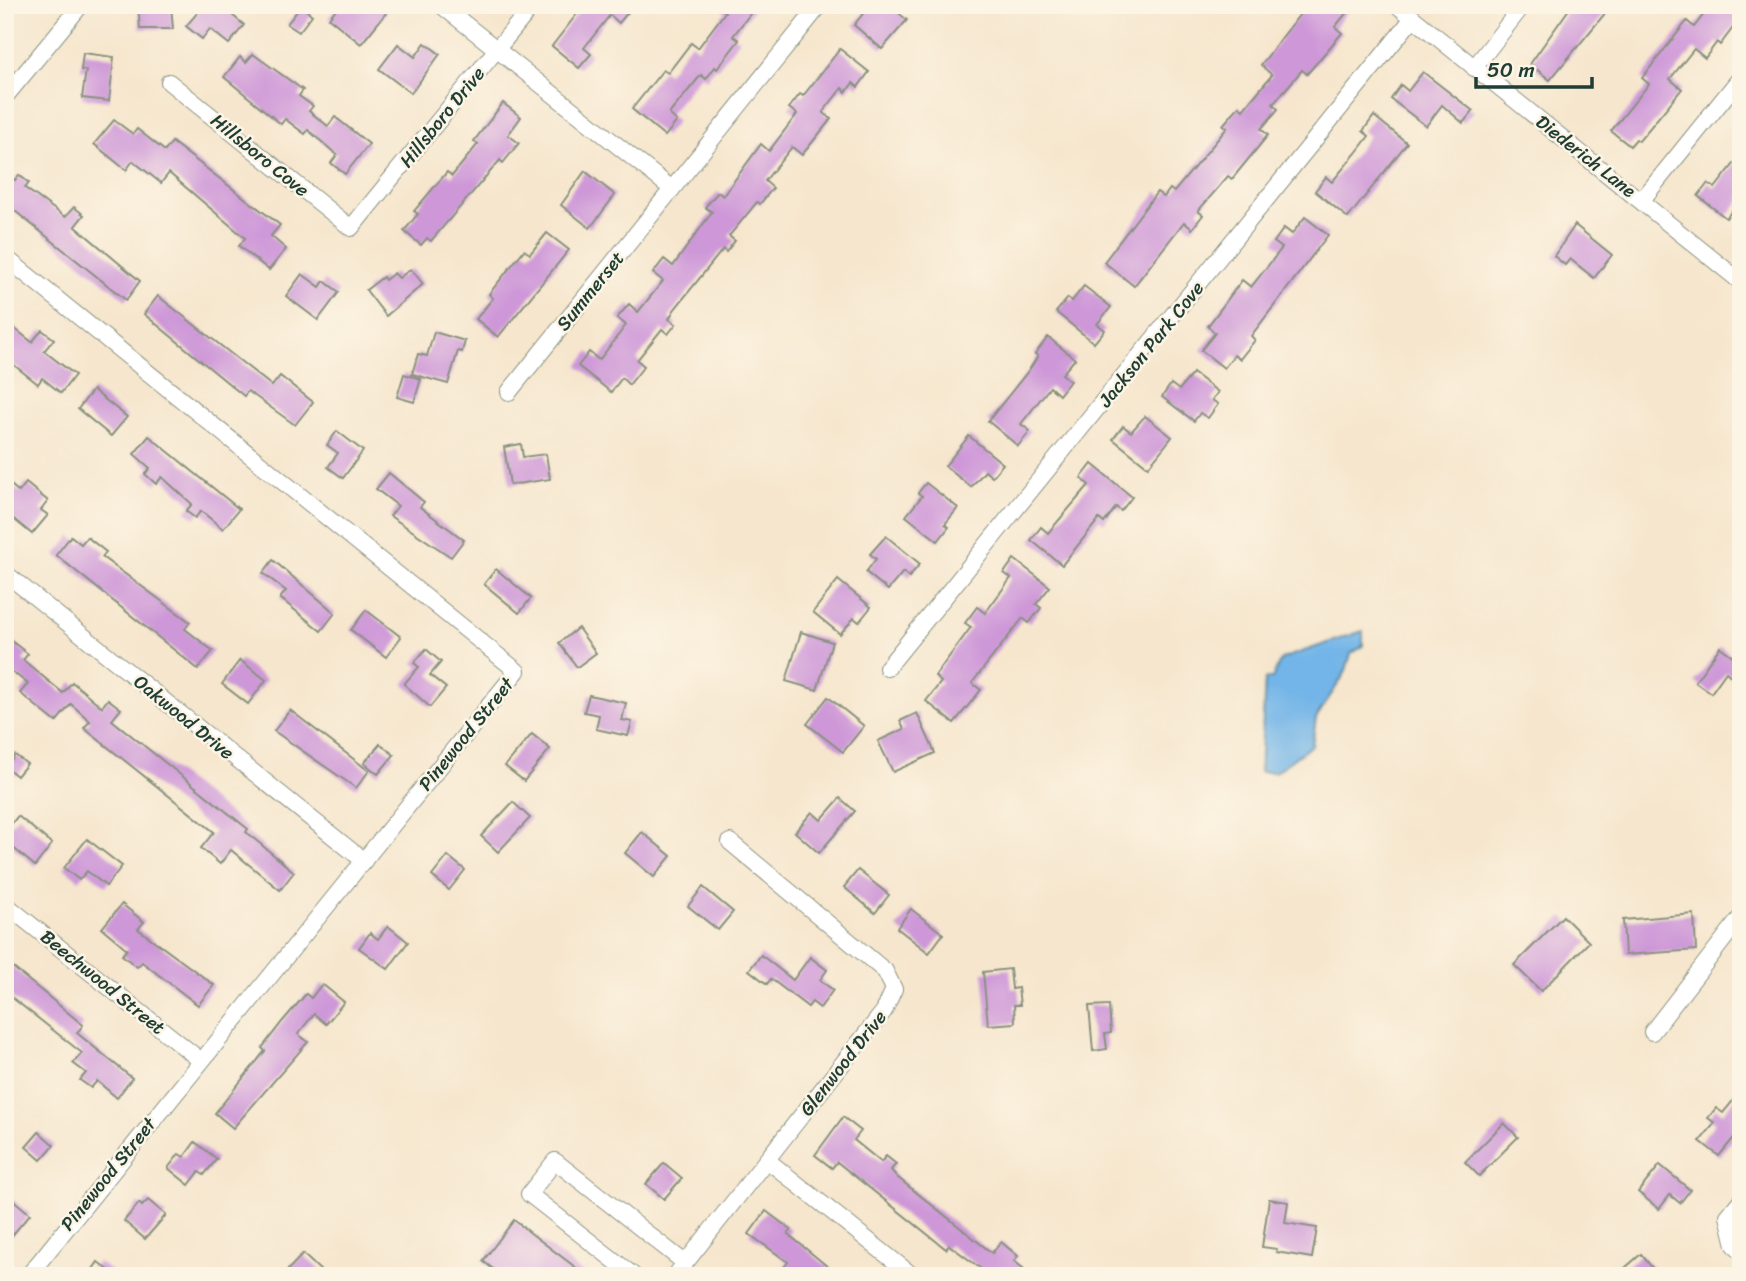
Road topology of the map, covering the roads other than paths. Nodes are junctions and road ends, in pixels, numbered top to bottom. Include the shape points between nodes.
1 (81, 5) edge
2 (441, 5) edge
3 (533, 5) edge
4 (820, 5) edge
5 (1397, 5) edge
6 (1524, 5) edge
7 (1413, 18) junction
8 (497, 49) junction
9 (1474, 68) junction
10 (1741, 76) edge
11 (169, 82) dead end
12 (5, 97) edge
13 (672, 189) junction
14 (1642, 200) junction
15 (351, 228) joint
16 (5, 257) edge
17 (1741, 282) edge
18 (509, 392) dead end
19 (5, 573) edge
20 (887, 668) dead end
21 (730, 842) dead end
22 (364, 861) junction
23 (5, 904) edge
24 (1741, 917) edge
25 (1652, 1032) dead end
26 (200, 1060) junction
27 (767, 1160) junction
28 (1741, 1200) edge
29 (1741, 1250) edge
30 (680, 1269) edge
31 (27, 1276) edge
32 (634, 1276) edge
33 (913, 1276) edge

1 - 12 street
2 - 8 street
3 - 8 street, Hillsboro Drive
4 - 13 street, Summerset
5 - 7 street, Diederich Lane
6 - 9 street
7 - 9 street, Diederich Lane
7 - 20 street, Jackson Park Cove
8 - 13 street
8 - 15 street, Hillsboro Drive
9 - 14 street, Diederich Lane
10 - 14 street
11 - 15 street, Hillsboro Cove
13 - 18 street, Summerset
14 - 17 street, Diederich Lane
16 - 22 street, Pinewood Street via 517,671
19 - 22 street, Oakwood Drive
21 - 27 street, Glenwood Drive via 886,971 894,989 884,1011
22 - 26 street, Pinewood Street
23 - 26 street, Beechwood Street
24 - 25 street
26 - 31 street, Pinewood Street
27 - 30 street, Glenwood Drive
27 - 33 street
28 - 29 street via 1728,1216 1735,1245
30 - 32 street via 555,1161 529,1194

